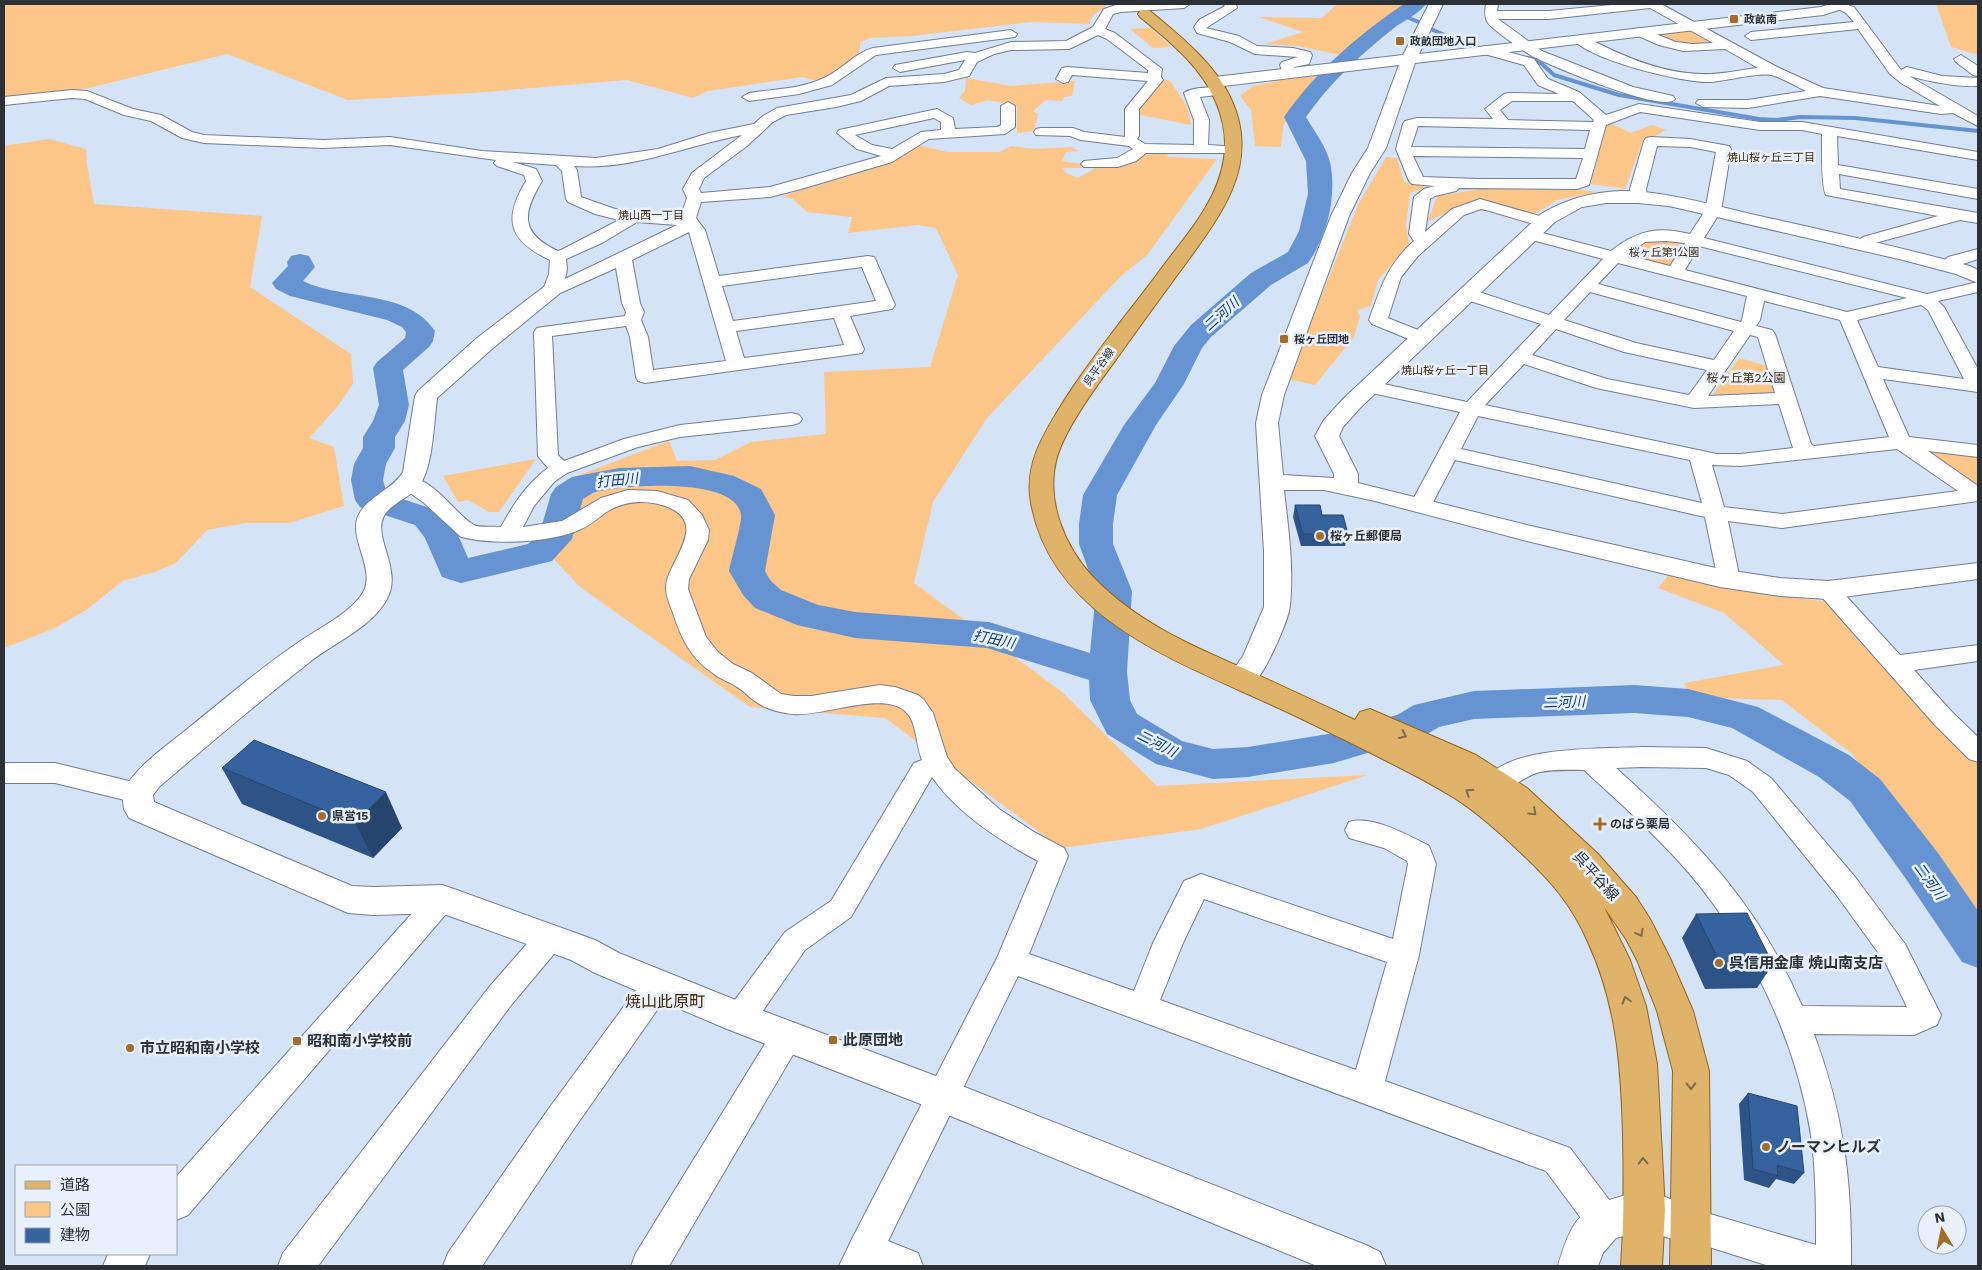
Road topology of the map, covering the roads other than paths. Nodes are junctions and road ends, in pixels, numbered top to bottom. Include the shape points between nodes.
1 (1184, 4) edge
2 (1229, 4) edge
3 (1436, 4) edge
4 (1653, 4) edge
5 (1841, 5) edge
6 (1491, 9) edge
7 (1145, 14) dead end
8 (1693, 26) junction
9 (1854, 26) dead end
10 (1098, 30) junction
11 (1640, 32) junction
12 (1085, 35) junction
13 (1752, 36) dead end
14 (1580, 39) junction
15 (1069, 44) junction
16 (1120, 44) junction
17 (1524, 45) junction
18 (1728, 45) junction
19 (1481, 50) junction
20 (975, 57) junction
21 (1410, 58) junction
22 (1960, 59) dead end
23 (1891, 66) junction
24 (1772, 70) junction
25 (1978, 72) edge
26 (1289, 74) junction
27 (840, 76) junction
28 (1154, 77) junction
29 (1063, 79) dead end
30 (1978, 82) edge
31 (1217, 87) junction
32 (1820, 92) junction
33 (749, 97) dead end
34 (1577, 98) junction
35 (4, 101) edge
36 (1008, 106) dead end
37 (1955, 109) junction
38 (1978, 122) edge
39 (1503, 123) junction
40 (1602, 123) junction
41 (761, 127) junction
42 (1829, 130) junction
43 (1041, 132) dead end
44 (948, 133) junction
45 (1190, 136) dead end
46 (1134, 142) junction
47 (1200, 149) junction
48 (1234, 150) junction
49 (1404, 151) junction
50 (895, 154) junction
51 (1591, 154) junction
52 (482, 155) junction
53 (1978, 156) edge
54 (560, 160) junction
55 (1089, 164) dead end
56 (1830, 168) junction
57 (1478, 184) junction
58 (1978, 194) edge
59 (1639, 197) junction
60 (695, 198) junction
61 (1713, 211) junction
62 (634, 217) junction
63 (1973, 217) edge
64 (691, 223) junction
65 (1537, 228) junction
66 (1695, 240) junction
67 (1424, 242) junction
68 (1861, 244) junction
69 (1978, 254) edge
70 (1615, 256) junction
71 (557, 257) junction
72 (623, 258) junction
73 (1947, 266) junction
74 (1675, 272) junction
75 (1978, 277) edge
76 (714, 282) junction
77 (1587, 286) junction
78 (1978, 287) edge
79 (552, 290) junction
80 (1757, 293) junction
81 (1468, 294) junction
82 (1926, 299) junction
83 (840, 312) junction
84 (1847, 317) junction
85 (632, 320) junction
86 (1553, 322) junction
87 (726, 327) junction
88 (1745, 328) junction
89 (1422, 338) junction
90 (1521, 356) junction
91 (737, 364) junction
92 (1718, 367) junction
93 (1870, 372) junction
94 (1978, 386) edge
95 (1370, 387) junction
96 (1788, 398) junction
97 (1694, 402) junction
98 (1472, 408) junction
99 (792, 419) dead end
100 (1901, 442) junction
101 (1978, 451) edge
102 (1449, 452) junction
103 (1809, 452) junction
104 (1699, 456) junction
105 (560, 469) junction
106 (1272, 482) junction
107 (1346, 488) junction
108 (1978, 495) edge
109 (392, 496) junction
110 (1421, 505) junction
111 (1715, 512) junction
112 (558, 529) joint
113 (508, 535) junction
114 (1978, 571) edge
115 (1729, 580) junction
116 (1828, 590) junction
117 (1978, 654) edge
118 (1894, 664) junction
119 (1241, 679) junction
120 (1977, 749) edge
121 (1589, 759) junction
122 (937, 764) junction
123 (1449, 767) junction
124 (4, 773) edge
125 (1496, 783) junction
126 (137, 794) junction
127 (1359, 830) dead end
128 (442, 899) junction
129 (549, 939) junction
130 (1404, 956) junction
131 (1011, 961) junction
132 (658, 984) junction
133 (1142, 1006) junction
134 (740, 1018) junction
135 (1793, 1020) junction
136 (787, 1036) junction
137 (1367, 1088) junction
138 (944, 1096) junction
139 (178, 1202) edge
140 (1645, 1210) junction
141 (1604, 1221) junction
142 (1693, 1226) junction
143 (131, 1255) edge
144 (861, 1258) edge
145 (121, 1266) edge
146 (296, 1266) edge
147 (461, 1266) edge
148 (649, 1266) edge
149 (905, 1266) edge
150 (1366, 1266) edge
151 (1578, 1266) edge
152 (1642, 1266) edge
153 (1691, 1266) edge
154 (1827, 1266) edge
155 (1833, 1266) edge

1 - 10 street via 1119,8 1108,12
2 - 26 street via 1231,8 1203,23 1201,30 1232,38 1252,49 1305,55 1304,61 1288,65
3 - 21 street
4 - 6 street via 1549,15
4 - 8 street
5 - 8 street via 1823,11
5 - 23 street via 1856,17
6 - 17 street via 1493,21
7 - 31 main road, 呉平谷線 via 1179,42
8 - 11 street
8 - 18 street
9 - 13 street
10 - 12 street
10 - 16 street
11 - 14 street
11 - 18 street via 1680,48
12 - 15 street
12 - 27 street via 990,36 873,52 859,59
14 - 17 street
14 - 24 street via 1656,70 1682,76 1706,78
15 - 16 street
15 - 20 street via 1011,46
16 - 28 street via 1155,69
17 - 19 street
17 - 32 street via 1537,54 1652,97 1722,106 1758,104
18 - 24 street
19 - 21 street
19 - 34 street via 1529,62 1543,82
20 - 27 street
20 - 41 street via 964,73 944,78 886,82 856,98 782,111 768,118
21 - 26 street
21 - 106 street via 1402,72 1377,148 1340,216 1273,395 1267,422
22 - 25 street
23 - 30 street via 1933,78
23 - 37 street via 1906,80
24 - 32 street
26 - 31 street
27 - 33 street via 816,86
28 - 29 street via 1067,71
28 - 46 street via 1156,80 1151,88 1132,109
31 - 47 street via 1191,92 1204,134
31 - 48 main road, 呉平谷線 via 1232,127
32 - 37 street via 1941,110
34 - 39 street via 1509,97 1492,108
34 - 40 street
35 - 52 street via 87,95 129,112 156,118 187,135 204,139 323,144 390,141
36 - 44 street via 1008,127 1000,131
37 - 38 street
39 - 40 street
39 - 49 street via 1410,124
40 - 42 street via 1639,108 1760,126
40 - 51 street
41 - 54 street via 714,136 642,157 596,163
41 - 60 street via 697,176 691,189
42 - 53 street
42 - 56 street
43 - 46 street via 1073,132 1086,137
44 - 50 street via 926,135
44 - 50 street via 948,121 937,113 844,133 857,146
45 - 46 street
46 - 47 street
46 - 55 street via 1133,159
47 - 48 street
48 - 119 main road, 呉平谷線 via 1228,182 1212,214 1081,392 1044,459 1041,478 1049,528 1061,554 1083,582 1109,607 1137,627 1168,646
49 - 51 street
49 - 57 street via 1417,181
50 - 60 street via 887,160 770,192
51 - 57 street via 1584,182 1577,184
52 - 54 street
52 - 71 street via 531,172 534,181 524,200 519,226 529,241
54 - 62 street via 569,170 574,199
56 - 58 street
56 - 63 street via 1832,192
57 - 67 street via 1430,192 1422,197 1417,234
59 - 61 street
59 - 61 street via 1638,189 1651,142 1690,143 1724,149
59 - 65 street via 1583,200 1562,208
60 - 64 street via 688,218
61 - 66 street
61 - 68 street
62 - 64 street
62 - 71 street via 581,249
63 - 68 street via 1956,216
64 - 72 street
64 - 76 street via 697,230
65 - 67 street via 1480,204 1458,212
65 - 70 street
65 - 81 street
66 - 70 street via 1672,236 1644,238 1634,241
66 - 74 street
66 - 82 street
67 - 89 street via 1393,276 1378,320
68 - 73 street
69 - 73 street
70 - 74 street
70 - 77 street
71 - 79 street via 559,270
72 - 79 street
72 - 85 street via 635,312
73 - 75 street
74 - 80 street
76 - 83 street via 868,261 886,305
76 - 87 street
77 - 86 street
77 - 88 street
78 - 82 street
79 - 109 street via 484,343 426,396 415,472
80 - 84 street
80 - 88 street via 1751,320
81 - 86 street
81 - 89 street
82 - 84 street
82 - 94 street via 1939,314
83 - 87 street
83 - 91 street via 855,349
84 - 93 street
85 - 91 street via 645,377
85 - 105 street via 542,332 548,456
86 - 90 street
86 - 92 street via 1631,348
87 - 91 street
88 - 92 street
88 - 96 street via 1766,334
89 - 95 street
90 - 97 street via 1603,384
90 - 98 street
92 - 97 street
93 - 94 street
93 - 100 street
95 - 98 street
95 - 107 street via 1332,425 1327,436 1346,474
96 - 97 street
96 - 103 street via 1802,446
98 - 102 street
98 - 104 street
99 - 105 street via 680,431 631,443
100 - 101 street
100 - 103 street
100 - 108 street
102 - 110 street
102 - 111 street
103 - 104 street via 1741,460
104 - 111 street
105 - 113 street via 547,478 525,503
106 - 107 street via 1324,483
106 - 119 street via 1277,607 1256,660
107 - 110 street
108 - 111 street via 1782,522
109 - 113 street via 432,498 469,532
109 - 126 street via 372,514 368,527 379,571 379,588 373,600 361,613 305,651 213,723 148,779
110 - 115 street
111 - 115 street
112 - 113 street
112 - 122 street via 585,519 616,498 638,494 677,503 692,515 698,526 695,546 679,578 677,590 699,648 726,672 777,702 818,706 886,694 901,697 920,712
114 - 116 street
115 - 116 street via 1780,588
116 - 118 street
117 - 118 street
118 - 120 street via 1943,718
119 - 123 main road, 呉平谷線 via 1314,704
121 - 125 street via 1538,763 1519,769
121 - 135 street via 1641,806 1713,882 1747,932
121 - 135 street via 1642,756 1706,758 1738,768 1762,785 1845,885 1895,953 1926,1015 1914,1021
122 - 131 street via 946,779 1001,825 1054,856
122 - 134 street via 923,770 841,909 795,941
123 - 125 main road, 呉平谷線
140 -> 123 main road, 呉平谷線 via 1639,1064 1628,1006 1602,934 1577,890 1560,869 1502,816 1470,792
124 - 126 street via 55,772
125 -> 142 main road, 呉平谷線 via 1516,796 1587,863 1624,907 1653,958 1675,1012 1690,1071
126 - 128 street via 140,809 348,899
127 - 130 street via 1393,840 1419,854 1422,864
128 - 129 street
128 - 139 street
129 - 132 street via 583,950
129 - 146 street via 501,995
130 - 133 street via 1201,886 1194,889
130 - 137 street
131 - 133 street
131 - 138 street
132 - 134 street
132 - 147 street
133 - 137 street
134 - 136 street
135 - 155 street via 1809,1061 1827,1134 1834,1201
136 - 138 street
136 - 148 street
137 - 141 street via 1558,1159
138 - 144 street
138 - 150 street
140 - 141 street
140 - 142 street
140 - 152 main road, 呉平谷線
141 - 151 street via 1586,1241
142 - 153 main road, 呉平谷線
142 - 154 street
143 - 145 street
144 - 149 street

